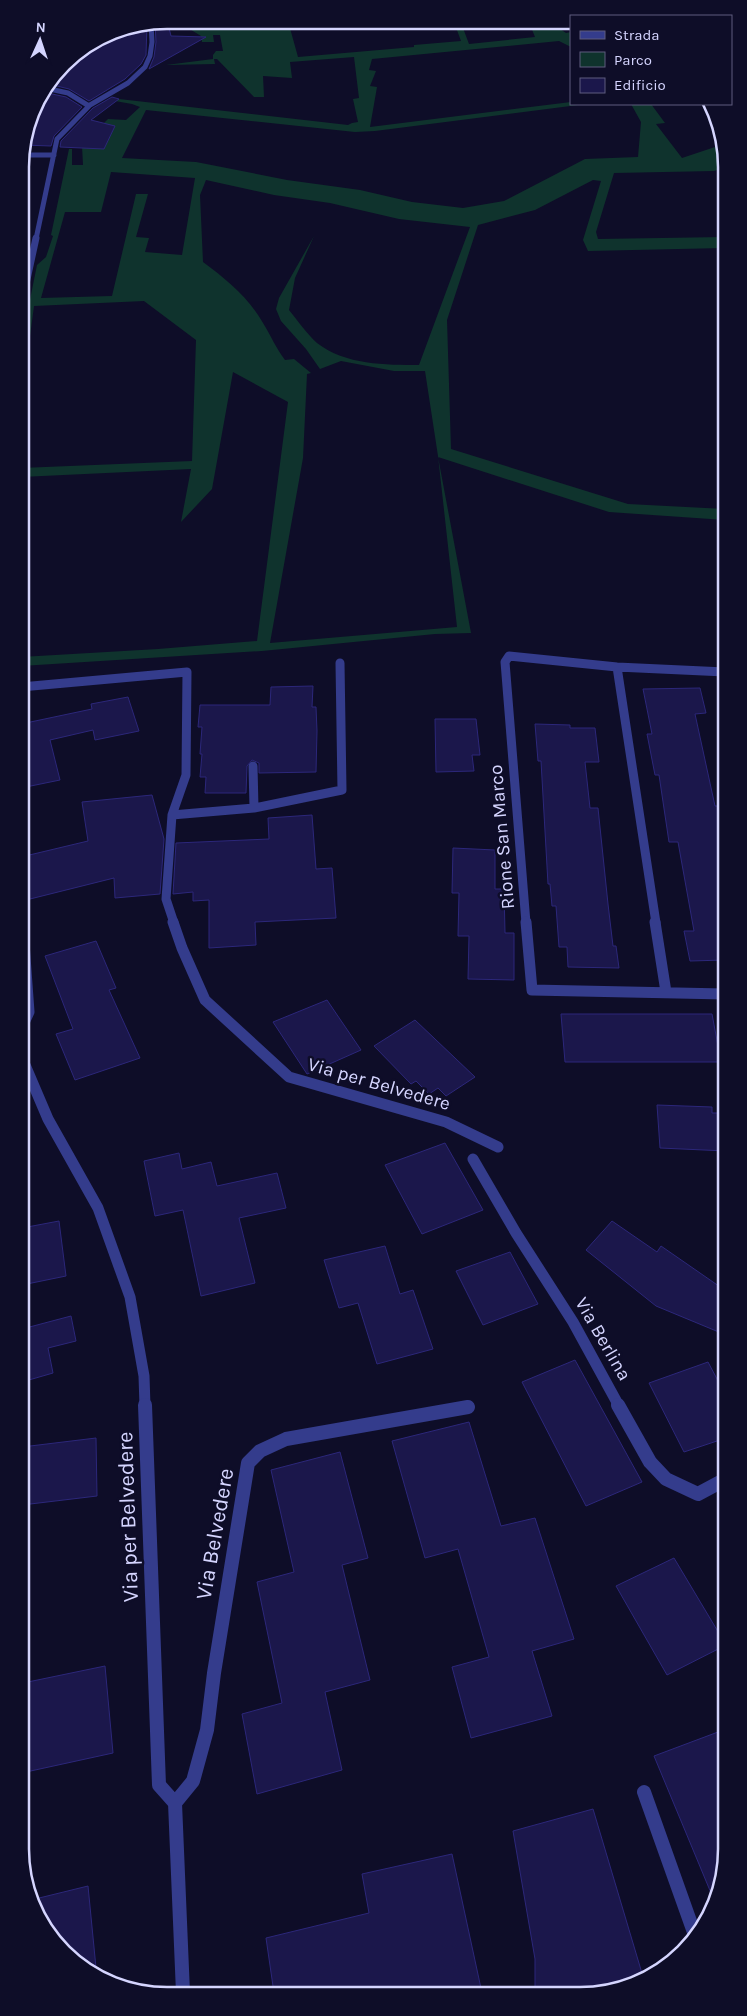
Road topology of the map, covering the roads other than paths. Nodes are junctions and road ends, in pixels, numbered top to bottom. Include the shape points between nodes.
1 (152, 30) edge
2 (52, 89) edge
3 (89, 106) junction
4 (29, 154) edge
5 (54, 155) junction
6 (29, 267) edge
7 (340, 663) dead end
8 (616, 667) junction
9 (718, 672) edge
10 (29, 686) edge
11 (253, 766) dead end
12 (254, 808) junction
13 (172, 815) junction
14 (666, 992) junction
15 (718, 994) edge
16 (29, 1074) edge
17 (498, 1147) dead end
18 (474, 1159) dead end
19 (468, 1407) dead end
20 (718, 1483) edge
21 (644, 1792) dead end
22 (175, 1803) junction
23 (693, 1929) edge
24 (183, 1987) edge

1 - 3 street via 153,47 143,71
2 - 3 street via 68,93
3 - 5 street via 58,139
4 - 5 street
5 - 6 street
7 - 12 street via 342,790
8 - 9 street, Rione San Marco
8 - 14 street
8 - 14 street, Rione San Marco via 509,656 505,662 532,990
10 - 13 street, Via per Belvedere via 187,672 186,775
11 - 12 street
12 - 13 street
13 - 17 street, Via per Belvedere via 166,899 182,948 205,1000 289,1077 446,1122
14 - 15 street, Rione San Marco
16 - 22 street, Via per Belvedere via 48,1119 98,1208 130,1297 144,1376 159,1784
18 - 20 street, Via Berlina via 516,1233 573,1322 650,1462 666,1479 698,1494
19 - 22 street, Via Belvedere via 286,1439 260,1451 248,1463 207,1730 193,1780
21 - 23 street
22 - 24 street

